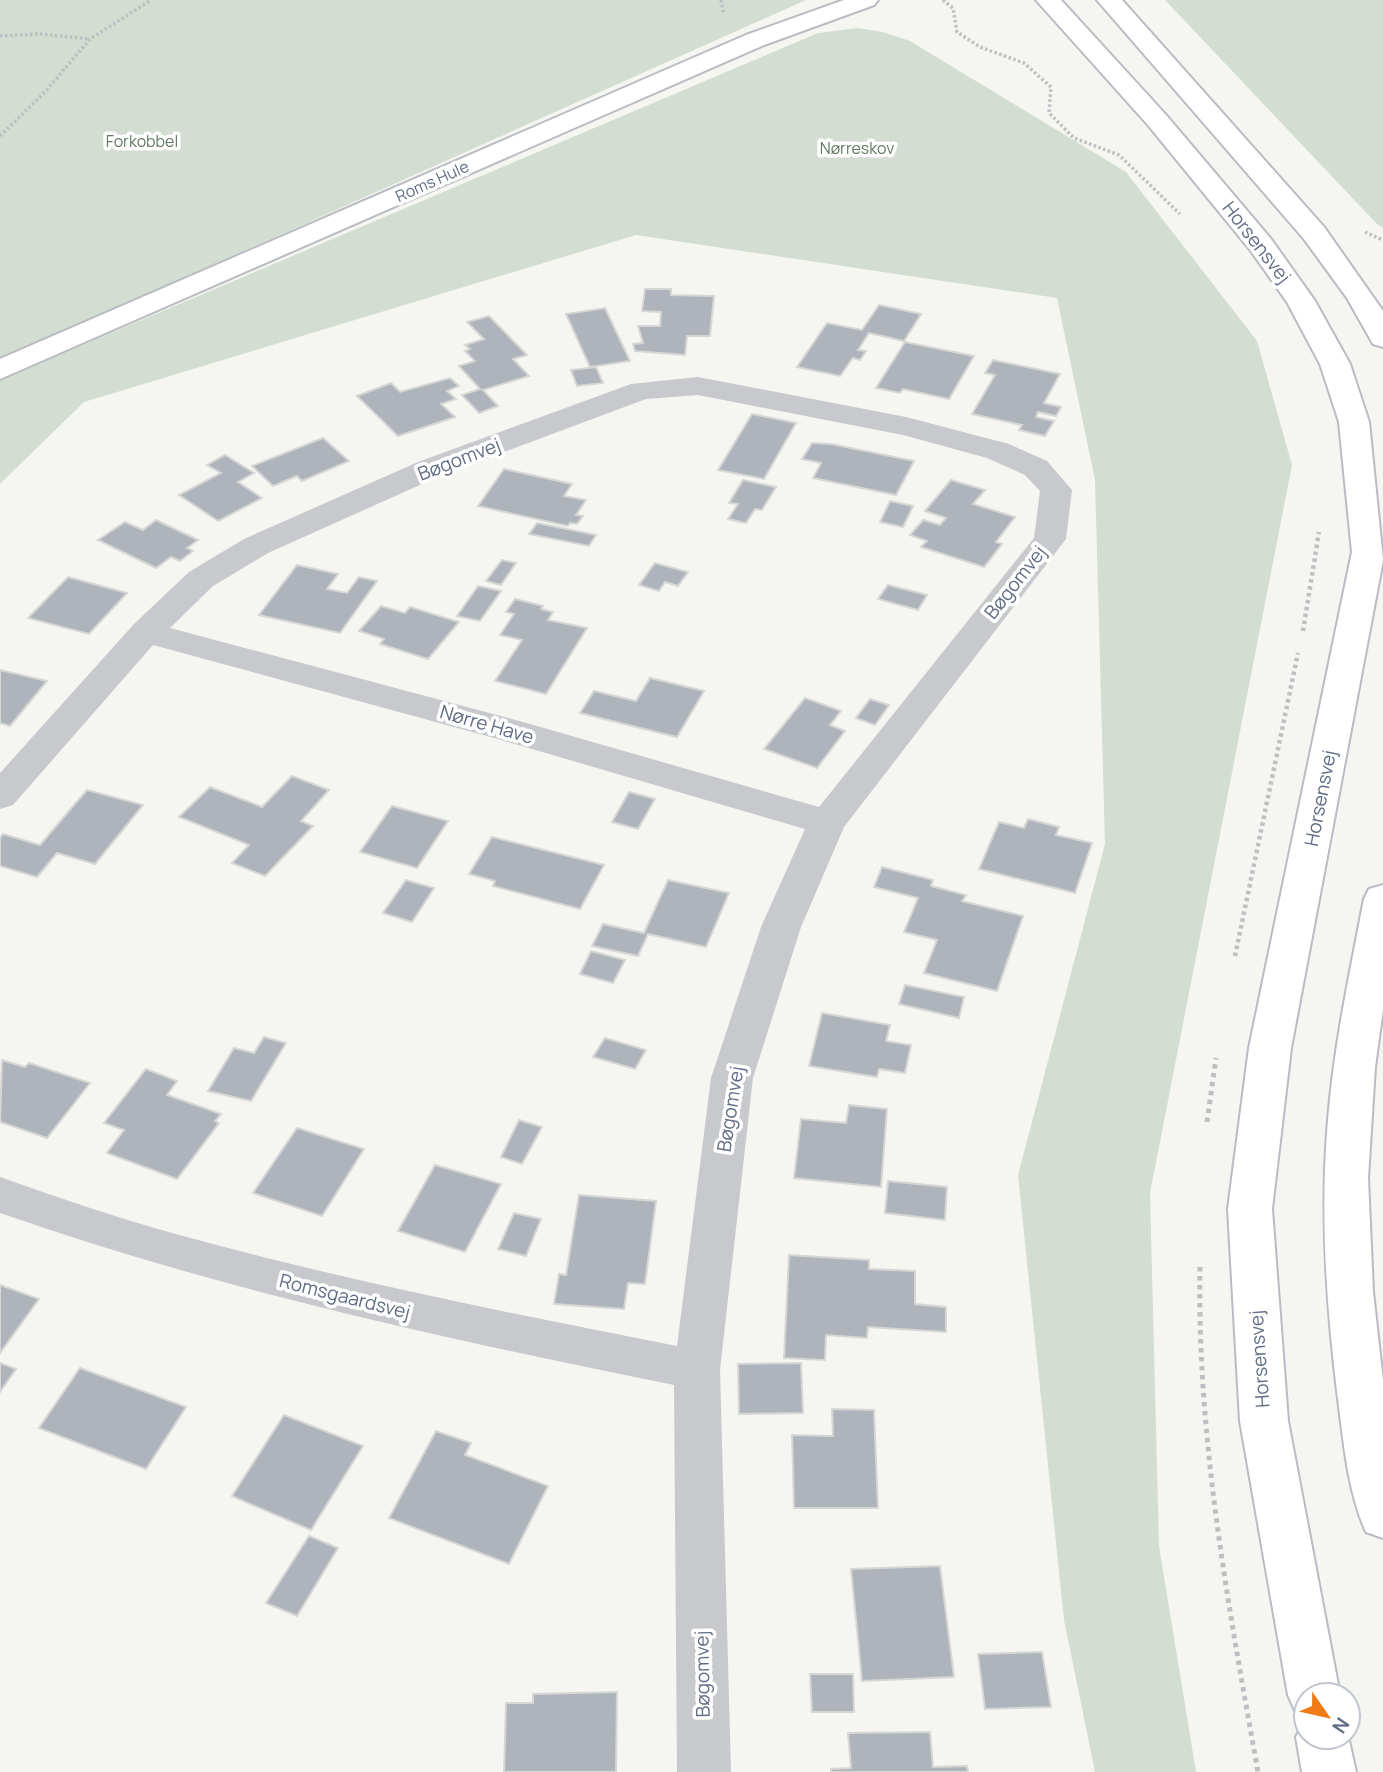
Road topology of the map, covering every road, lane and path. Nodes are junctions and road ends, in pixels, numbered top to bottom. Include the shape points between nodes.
1 (151, 0) edge
2 (866, 0) edge
3 (943, 0) edge
4 (1048, 0) edge
5 (1109, 0) edge
6 (0, 36) edge
7 (90, 39) junction
8 (0, 136) edge
9 (1185, 218) dead end
10 (1383, 338) edge
11 (0, 370) edge
12 (146, 632) junction
13 (0, 796) edge
14 (827, 822) junction
15 (1383, 899) edge
16 (0, 1195) edge
17 (697, 1370) junction
18 (1383, 1516) edge
19 (1311, 1681) edge
20 (1325, 1751) edge
21 (704, 1772) edge
22 (1329, 1772) edge

1 - 7 path
2 - 11 main road, Roms Hule via 755,40
3 - 9 path via 953,8 957,32 980,47 1024,63 1051,87 1049,113 1074,138 1119,155
4 - 19 main road, Horsensvej via 1157,120 1301,300 1335,364 1354,422 1368,552 1270,1048 1250,1209 1264,1421
5 - 10 main road via 1314,233 1361,297
6 - 7 path
7 - 8 path
12 - 13 street, Bøgomvej
12 - 14 street, Nørre Have
12 - 14 street, Bøgomvej via 201,579 256,547 429,469 642,390 698,386 755,395 906,426 998,451 1036,468 1056,490 1050,538
14 - 17 street, Bøgomvej via 781,927 732,1078
15 - 18 main road via 1354,1068 1345,1230 1365,1435
16 - 17 street, Romsgaardsvej via 98,1231 402,1311
17 - 21 street, Bøgomvej
20 - 22 main road

